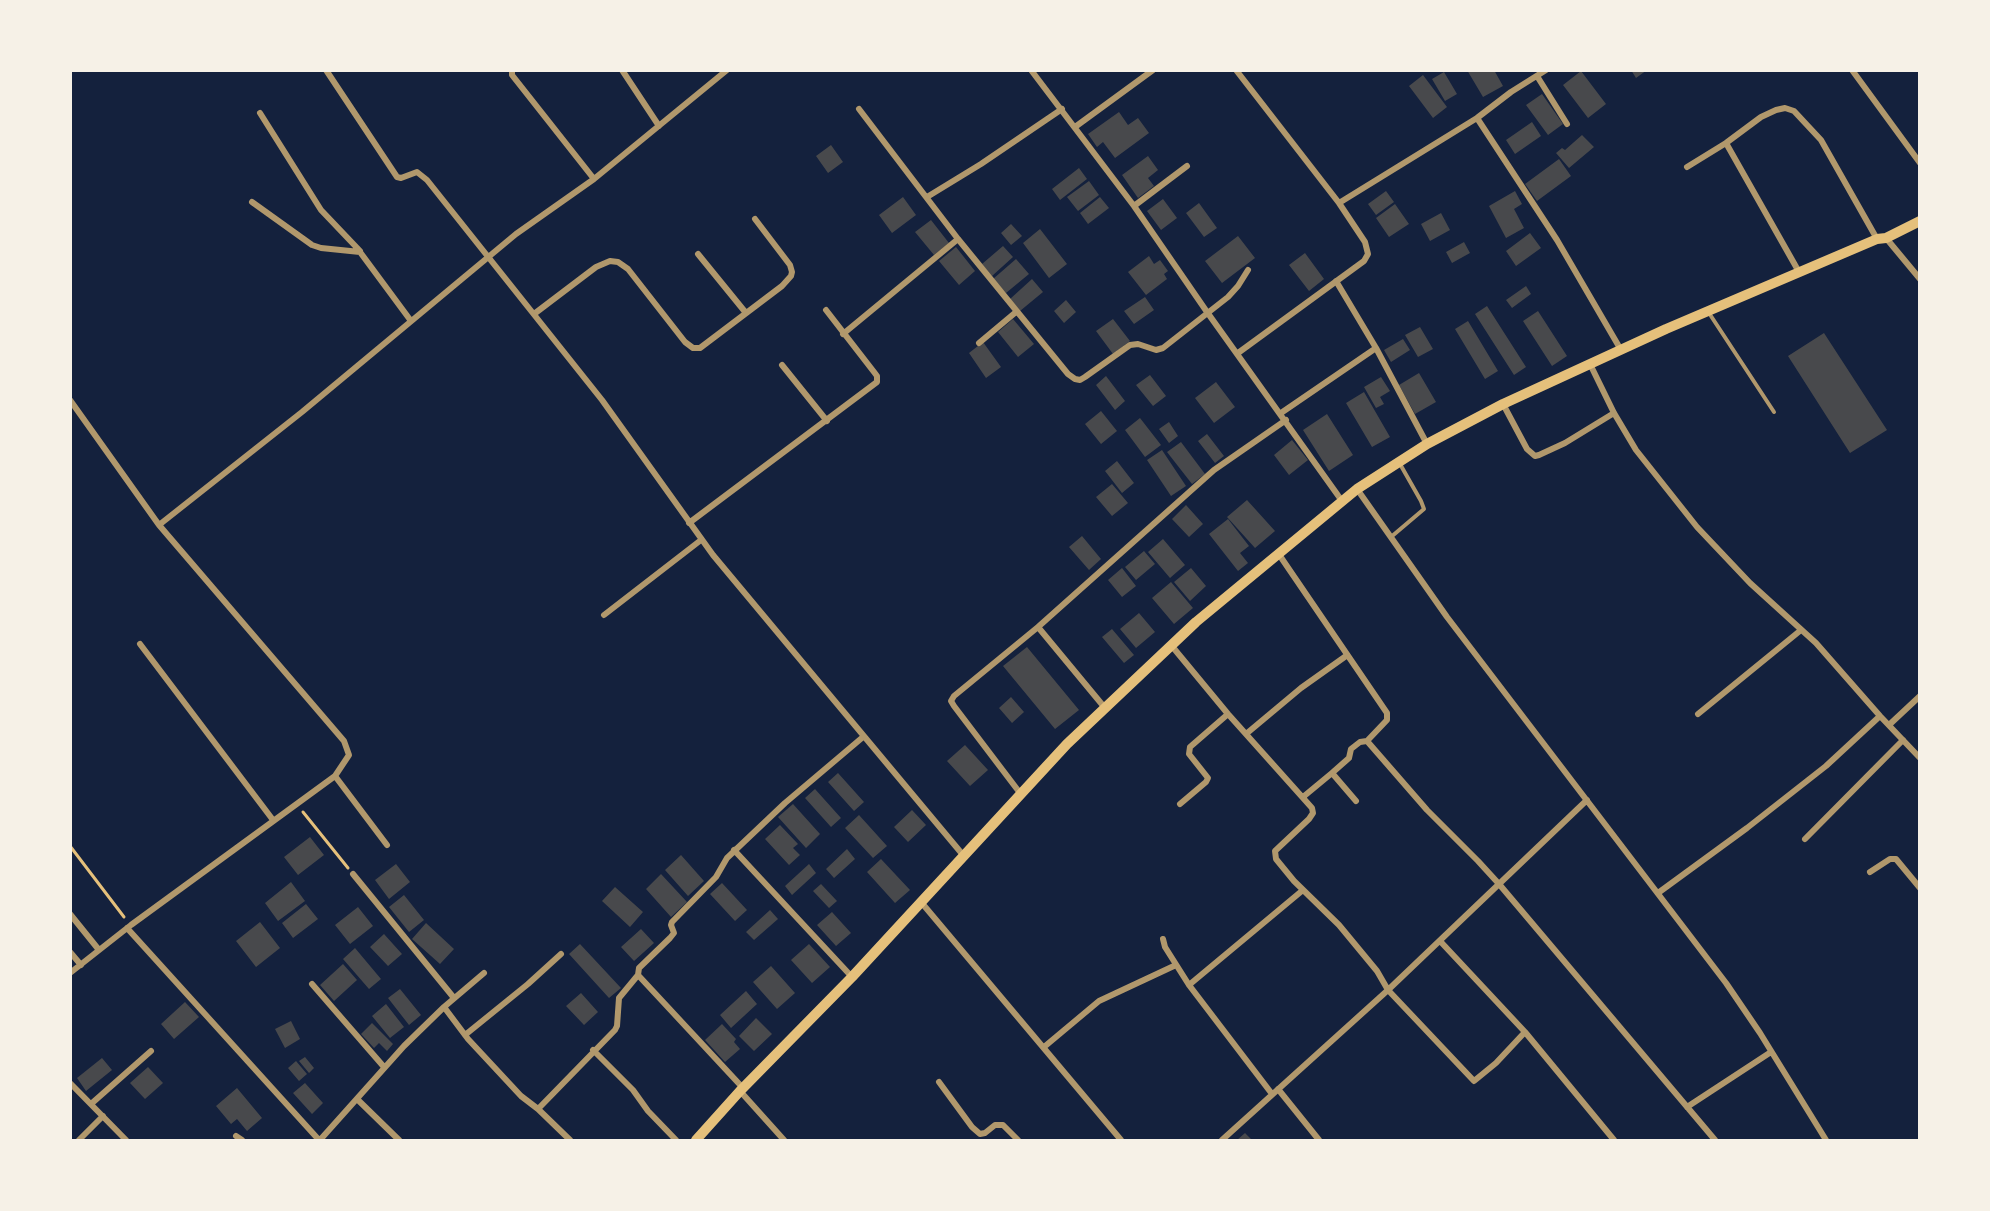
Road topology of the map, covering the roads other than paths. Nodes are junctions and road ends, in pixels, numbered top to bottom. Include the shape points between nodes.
1 (326, 70) edge
2 (512, 70) edge
3 (622, 70) edge
4 (727, 70) edge
5 (1031, 70) edge
6 (1152, 70) edge
7 (1236, 70) edge
8 (1546, 70) edge
9 (1852, 70) edge
10 (1537, 76) junction
11 (859, 108) dead end
12 (1062, 109) junction
13 (260, 113) dead end
14 (1477, 118) junction
15 (1567, 124) dead end
16 (659, 126) junction
17 (1075, 127) junction
18 (1726, 143) junction
19 (1920, 163) edge
20 (1187, 166) dead end
21 (1687, 167) dead end
22 (594, 178) junction
23 (927, 198) junction
24 (252, 202) dead end
25 (1339, 203) junction
26 (1134, 206) junction
27 (754, 219) dead end
28 (1920, 221) edge
29 (1882, 238) junction
30 (958, 239) junction
31 (360, 252) junction
32 (698, 254) dead end
33 (488, 258) junction
34 (1248, 270) dead end
35 (1799, 272) junction
36 (1920, 279) edge
37 (1336, 282) junction
38 (826, 310) dead end
39 (1016, 312) junction
40 (1207, 312) junction
41 (1708, 312) junction
42 (746, 313) junction
43 (534, 314) junction
44 (411, 321) junction
45 (843, 334) junction
46 (979, 343) dead end
47 (1376, 348) junction
48 (1620, 350) junction
49 (1238, 353) junction
50 (1590, 364) junction
51 (782, 365) dead end
52 (70, 400) edge
53 (1503, 404) junction
54 (1774, 412) dead end
55 (1281, 413) junction
56 (1614, 413) junction
57 (1286, 420) junction
58 (827, 421) junction
59 (1427, 444) junction
60 (1398, 461) junction
61 (1357, 489) junction
62 (1342, 501) junction
63 (689, 523) junction
64 (159, 525) junction
65 (1390, 538) junction
66 (701, 540) junction
67 (1278, 553) junction
68 (603, 615) dead end
69 (1038, 627) junction
70 (1801, 630) junction
71 (140, 644) dead end
72 (1171, 644) junction
73 (1346, 656) junction
74 (1920, 696) edge
75 (1105, 708) junction
76 (1228, 714) junction
77 (1698, 714) dead end
78 (1880, 716) junction
79 (1889, 725) junction
80 (1245, 734) junction
81 (863, 737) junction
82 (1903, 740) junction
83 (1367, 741) junction
84 (1920, 758) edge
85 (1332, 773) junction
86 (335, 776) junction
87 (1020, 793) junction
88 (1303, 797) junction
89 (1587, 800) junction
90 (1356, 801) dead end
91 (1180, 804) dead end
92 (273, 820) junction
93 (1805, 839) dead end
94 (387, 845) dead end
95 (735, 850) junction
96 (963, 855) junction
97 (1870, 872) dead end
98 (353, 874) road end
99 (1499, 884) junction
100 (1920, 888) edge
101 (1303, 890) junction
102 (1658, 893) junction
103 (920, 901) junction
104 (70, 914) edge
105 (129, 927) junction
106 (1163, 939) dead end
107 (1440, 941) junction
108 (99, 950) junction
109 (70, 952) edge
110 (561, 954) dead end
111 (1176, 964) junction
112 (81, 965) junction
113 (70, 973) edge
114 (484, 973) dead end
115 (638, 975) junction
116 (852, 977) junction
117 (312, 984) dead end
118 (1189, 986) junction
119 (1388, 990) junction
120 (454, 998) junction
121 (444, 1007) junction
122 (1525, 1032) junction
123 (465, 1035) junction
124 (1044, 1047) junction
125 (593, 1050) junction
126 (151, 1052) dead end
127 (1771, 1052) junction
128 (384, 1067) junction
129 (939, 1082) dead end
130 (70, 1083) edge
131 (742, 1089) junction
132 (1275, 1091) junction
133 (358, 1100) junction
134 (91, 1104) junction
135 (1687, 1107) junction
136 (538, 1109) junction
137 (103, 1116) junction
138 (1825, 1138) edge
139 (78, 1140) edge
140 (126, 1140) edge
141 (320, 1140) edge
142 (399, 1140) edge
143 (570, 1140) edge
144 (676, 1140) edge
145 (696, 1140) edge
146 (784, 1140) edge
147 (1018, 1140) edge
148 (1121, 1140) edge
149 (1222, 1140) edge
150 (1319, 1140) edge
151 (1614, 1140) edge
152 (1715, 1140) edge

1 - 33 street via 397,177 417,172 422,176
2 - 22 street via 512,75
3 - 16 street
4 - 16 street
5 - 12 street
6 - 17 street
7 - 25 street
8 - 10 street
9 - 19 street
10 - 14 street
10 - 15 street
11 - 23 street
12 - 17 street
12 - 23 street
13 - 31 street via 321,210
14 - 25 street
14 - 48 street via 1557,240
16 - 22 street
17 - 26 street
18 - 21 street
18 - 29 street via 1761,117 1785,108 1794,111 1821,140
18 - 35 street
20 - 26 street
22 - 33 street
23 - 30 street
24 - 31 street via 312,245
25 - 37 street via 1365,242 1368,254
26 - 40 street
27 - 42 street via 792,272 782,286
28 - 29 main road
29 - 35 main road
29 - 36 street
30 - 39 street
30 - 45 street
31 - 44 street
32 - 42 street
33 - 43 street
33 - 44 street
34 - 40 street via 1234,292
35 - 41 main road
37 - 47 street
37 - 49 street
38 - 45 street
39 - 40 street via 1068,374 1080,380 1130,345 1163,348
39 - 46 street
40 - 49 street
41 - 48 main road
41 - 54 lane
42 - 43 street via 700,348 693,348 628,269 610,261 596,267
43 - 63 street via 602,400
44 - 64 street
45 - 58 street via 878,380
47 - 55 street
47 - 59 street
48 - 50 main road
49 - 55 street
50 - 53 main road
50 - 56 street
51 - 58 street
52 - 64 street
53 - 56 street via 1527,449 1535,456
53 - 59 main road
55 - 57 street
56 - 70 street via 1646,463 1697,527
57 - 62 street
57 - 69 street via 1214,470
58 - 63 street
59 - 60 main road
60 - 61 main road
60 - 65 lane via 1424,509
61 - 62 main road
61 - 65 street
62 - 67 main road
63 - 66 street
64 - 86 street via 344,741 349,755
65 - 89 street
66 - 68 street
66 - 81 street
67 - 72 main road
67 - 73 street
69 - 75 street
69 - 87 street via 958,691 951,701
70 - 77 street
70 - 78 street
71 - 92 street
72 - 75 main road
72 - 76 street
73 - 80 street
73 - 83 street via 1387,713 1387,720
74 - 79 street
75 - 87 main road
76 - 80 street
76 - 91 street via 1190,747 1189,753 1206,773 1207,780
78 - 79 street
78 - 102 street via 1826,766
79 - 82 street
80 - 88 street
81 - 95 street
81 - 96 street
82 - 84 street
82 - 93 street
83 - 85 street via 1351,749 1350,758
83 - 99 street
85 - 88 street
85 - 90 street
86 - 92 street
86 - 94 street
87 - 96 main road
88 - 101 street via 1312,813 1274,855
89 - 99 street
89 - 102 street
92 - 105 street
95 - 115 street via 716,877 672,922 674,933 639,968
95 - 116 street
96 - 103 main road
97 - 100 street via 1896,859
98 - 120 street
99 - 107 street
99 - 135 street
101 - 118 street
101 - 119 street via 1339,925
102 - 127 street via 1726,983
103 - 116 main road
103 - 124 street
104 - 108 street
105 - 108 street
105 - 141 street
106 - 111 street
107 - 119 street
107 - 122 street
108 - 112 street
109 - 112 street
110 - 123 street
111 - 118 street
111 - 124 street via 1105,997
112 - 113 street
114 - 120 street
115 - 125 street via 619,998 617,1026
115 - 131 street
116 - 131 main road
117 - 128 street
118 - 132 street
119 - 122 street via 1474,1081
119 - 132 street
120 - 121 street
121 - 123 street
121 - 128 street
122 - 151 street
123 - 136 street
124 - 148 street
125 - 136 street
125 - 144 street
126 - 134 street
127 - 135 street
127 - 138 street
128 - 133 street
129 - 147 street via 980,1134 1003,1125
130 - 134 street
131 - 145 main road
131 - 146 street
132 - 149 street
132 - 150 street
133 - 141 street
133 - 142 street
134 - 137 street
135 - 152 street
136 - 143 street
137 - 139 street
137 - 140 street

